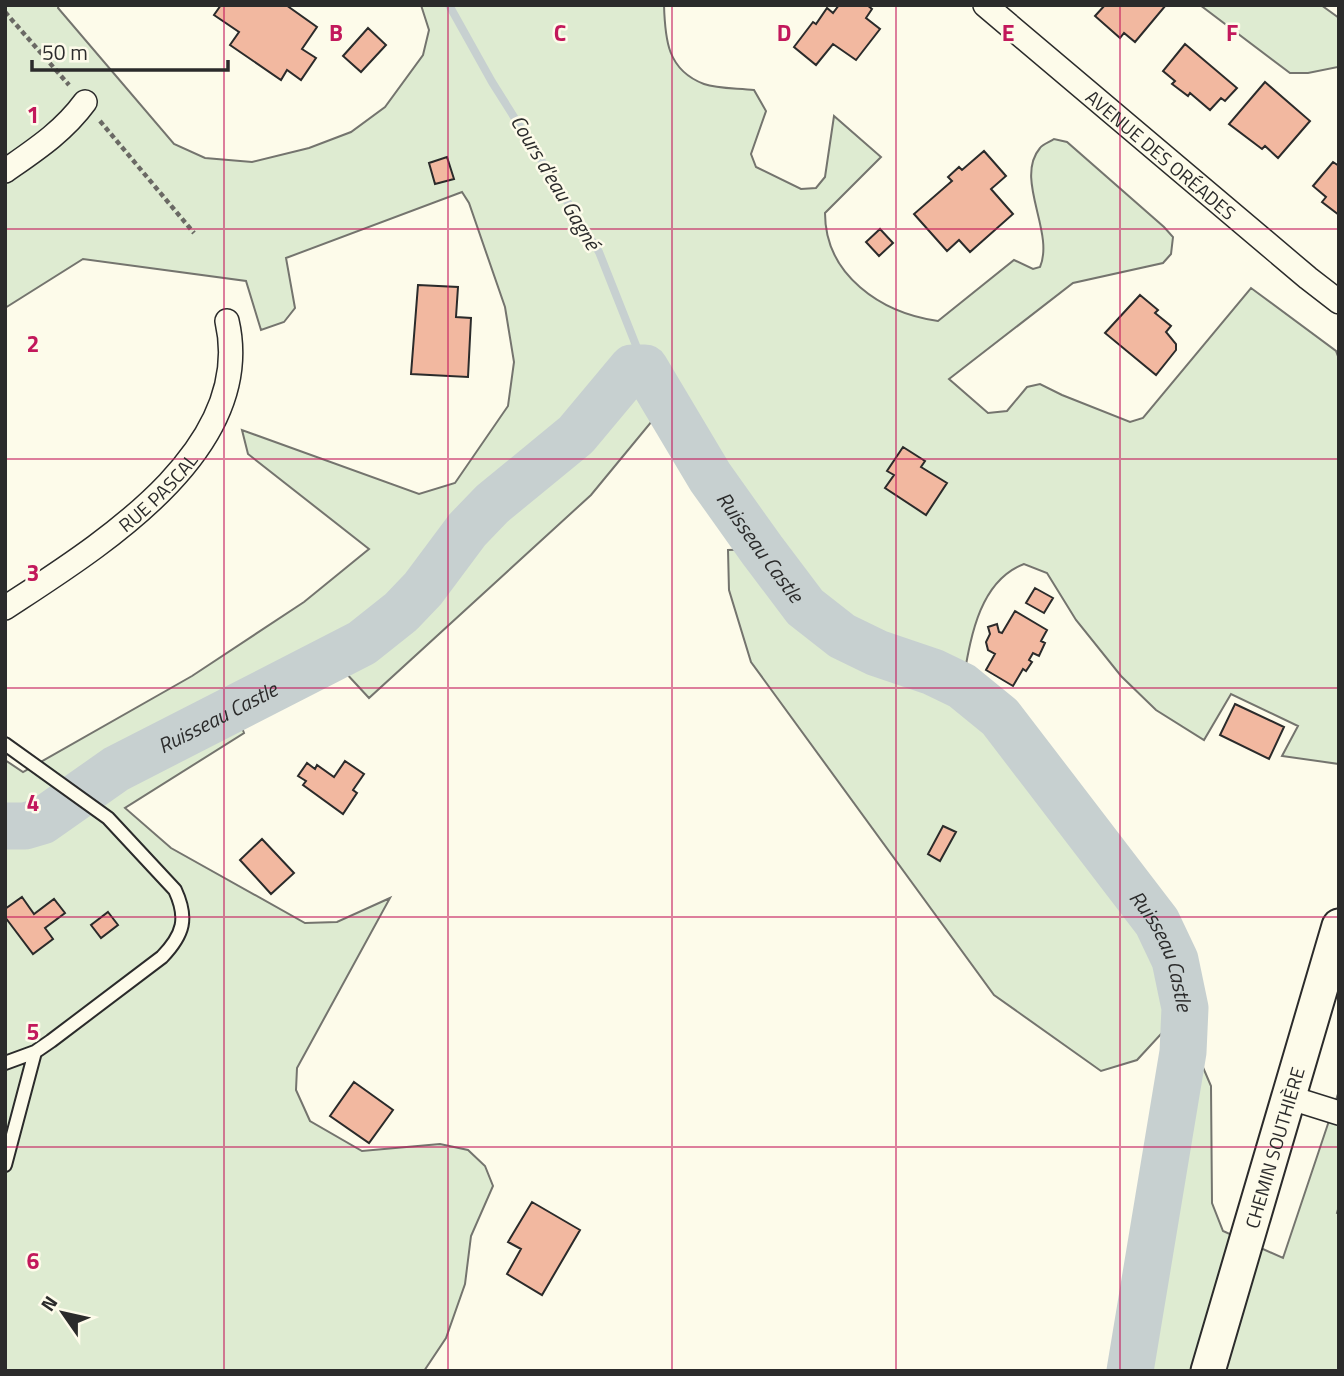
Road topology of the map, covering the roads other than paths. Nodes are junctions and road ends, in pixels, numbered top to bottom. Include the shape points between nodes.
1 (985, 5) edge
2 (85, 102) dead end
3 (5, 170) edge
4 (1339, 302) edge
5 (227, 321) dead end
6 (5, 608) edge
7 (5, 744) edge
8 (1339, 926) edge
9 (35, 1052) junction
10 (5, 1063) edge
11 (1288, 1097) junction
12 (1339, 1112) edge
13 (5, 1165) edge
14 (1208, 1371) edge

1 - 4 street, AVENUE DES ORÉADES
2 - 3 street via 56,135
5 - 6 street, RUE PASCAL via 232,360 229,382 197,448 181,470 113,535
7 - 9 lane via 99,811 175,890 183,916 181,931 162,957
8 - 11 street, CHEMIN SOUTHIÈRE
9 - 10 lane
9 - 13 lane
11 - 12 street
11 - 14 street, CHEMIN SOUTHIÈRE

